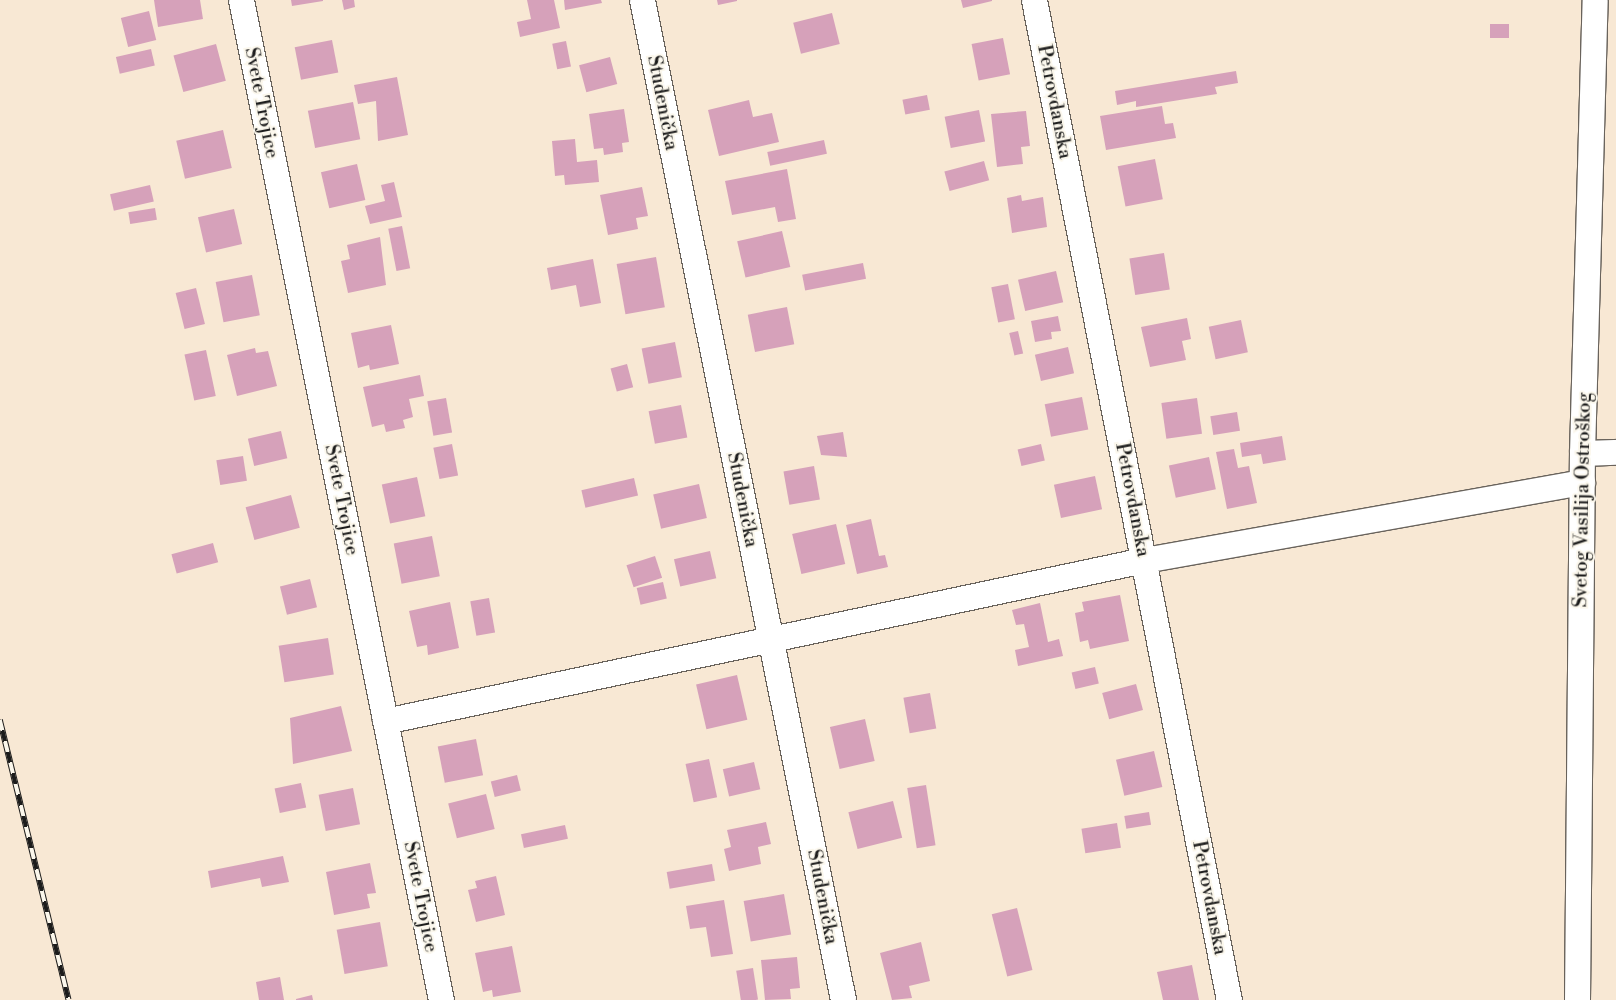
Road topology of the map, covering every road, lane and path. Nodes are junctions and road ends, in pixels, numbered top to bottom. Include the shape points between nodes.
1 (242, 0) edge
2 (642, 0) edge
3 (1034, 0) edge
4 (1595, 0) edge
5 (1616, 452) edge
6 (1582, 453) junction
7 (1582, 482) junction
8 (1144, 560) junction
9 (770, 638) junction
10 (385, 721) junction
11 (441, 1000) edge
12 (842, 1000) edge
13 (1229, 1000) edge
14 (1577, 1000) edge

1 - 10 street, Svete Trojice
2 - 9 street, Studenička
3 - 8 street, Petrovdanska
4 - 6 street, Svetog Vasilija Ostroškog
5 - 6 street
6 - 7 street, Svetog Vasilija Ostroškog
7 - 8 street
7 - 14 street, Svetog Vasilija Ostroškog
8 - 9 street
8 - 13 street, Petrovdanska
9 - 10 street
9 - 12 street, Studenička
10 - 11 street, Svete Trojice

